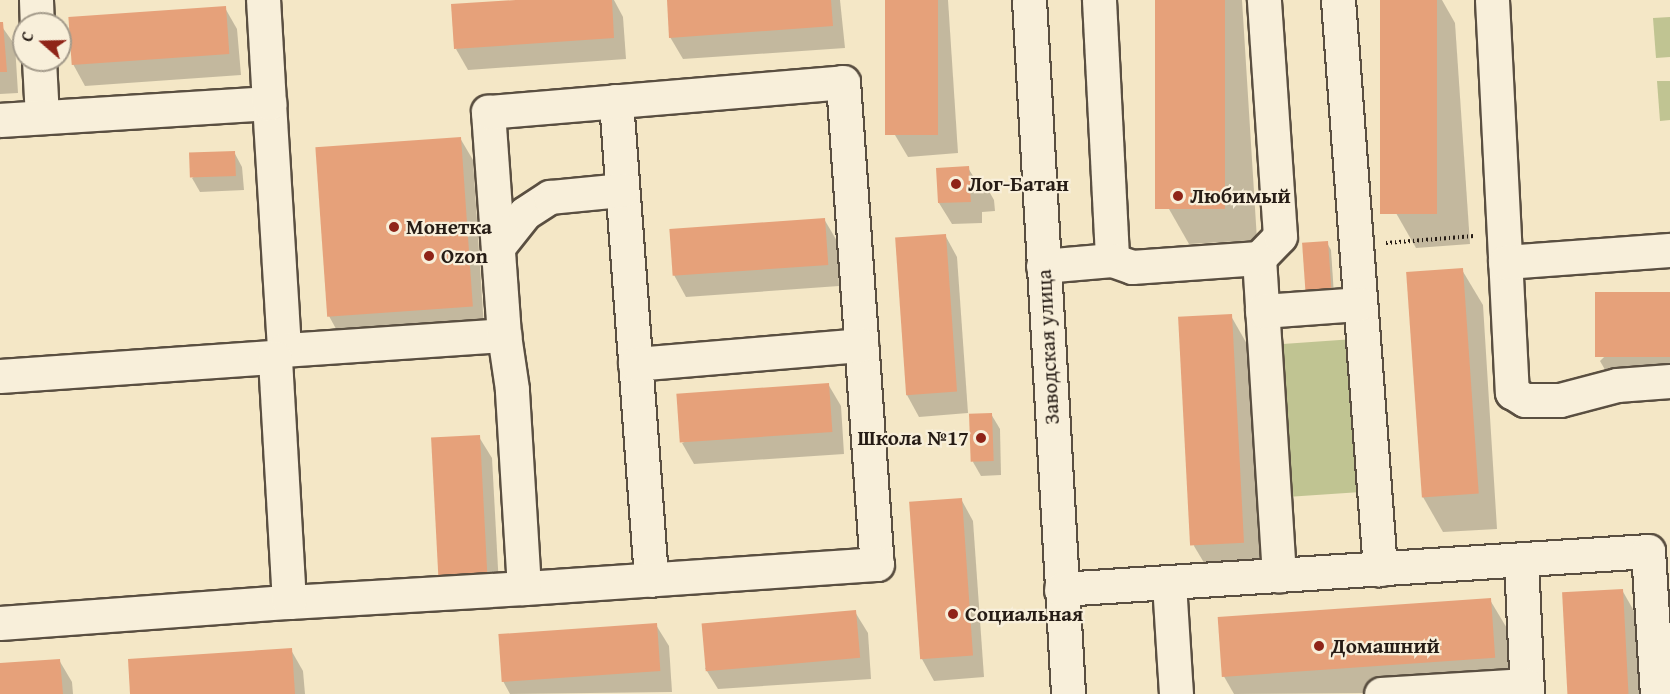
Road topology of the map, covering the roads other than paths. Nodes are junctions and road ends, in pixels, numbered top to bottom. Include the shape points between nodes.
1 (263, 0) edge
2 (1029, 0) edge
3 (1099, 0) edge
4 (1264, 0) edge
5 (1338, 0) edge
6 (1492, 0) edge
7 (40, 72) edge
8 (616, 101) junction
9 (269, 103) junction
10 (42, 117) junction
11 (0, 120) edge
12 (622, 190) junction
13 (498, 247) junction
14 (1504, 248) junction
15 (1670, 250) edge
16 (1259, 258) junction
17 (1112, 260) junction
18 (1043, 266) junction
19 (1359, 304) junction
20 (1262, 311) junction
21 (504, 335) junction
22 (861, 345) junction
23 (280, 353) junction
24 (635, 364) junction
25 (0, 376) edge
26 (1670, 381) edge
27 (1521, 560) junction
28 (1380, 569) junction
29 (1279, 575) junction
30 (651, 580) junction
31 (1169, 583) junction
32 (524, 588) junction
33 (1061, 589) junction
34 (289, 602) junction
35 (0, 623) edge
36 (1527, 689) edge
37 (1068, 694) edge
38 (1176, 694) edge
39 (1381, 694) edge
40 (1657, 694) edge

1 - 9 street
2 - 18 street, Заводская улица
3 - 17 street
4 - 16 street via 1280,236
5 - 19 street
6 - 14 street
7 - 10 street
8 - 12 street
8 - 13 street via 488,112
8 - 22 street via 843,82
9 - 10 street
9 - 23 street
10 - 11 street
12 - 13 street via 550,197 525,213
12 - 24 street
13 - 21 street
14 - 15 street
14 - 26 street via 1512,392 1526,400 1560,400 1617,385
16 - 17 street via 1132,267
16 - 20 street
17 - 18 street
18 - 33 street, Заводская улица
19 - 20 street
19 - 28 street
20 - 29 street
21 - 23 street
21 - 32 street via 512,389
22 - 24 street
22 - 30 street via 877,564
23 - 25 street
23 - 34 street
24 - 30 street
27 - 28 street
27 - 36 street
27 - 40 street via 1648,551
28 - 29 street
29 - 31 street
30 - 32 street
31 - 33 street
31 - 38 street
32 - 34 street
33 - 37 street, Заводская улица
34 - 35 street
36 - 39 street

